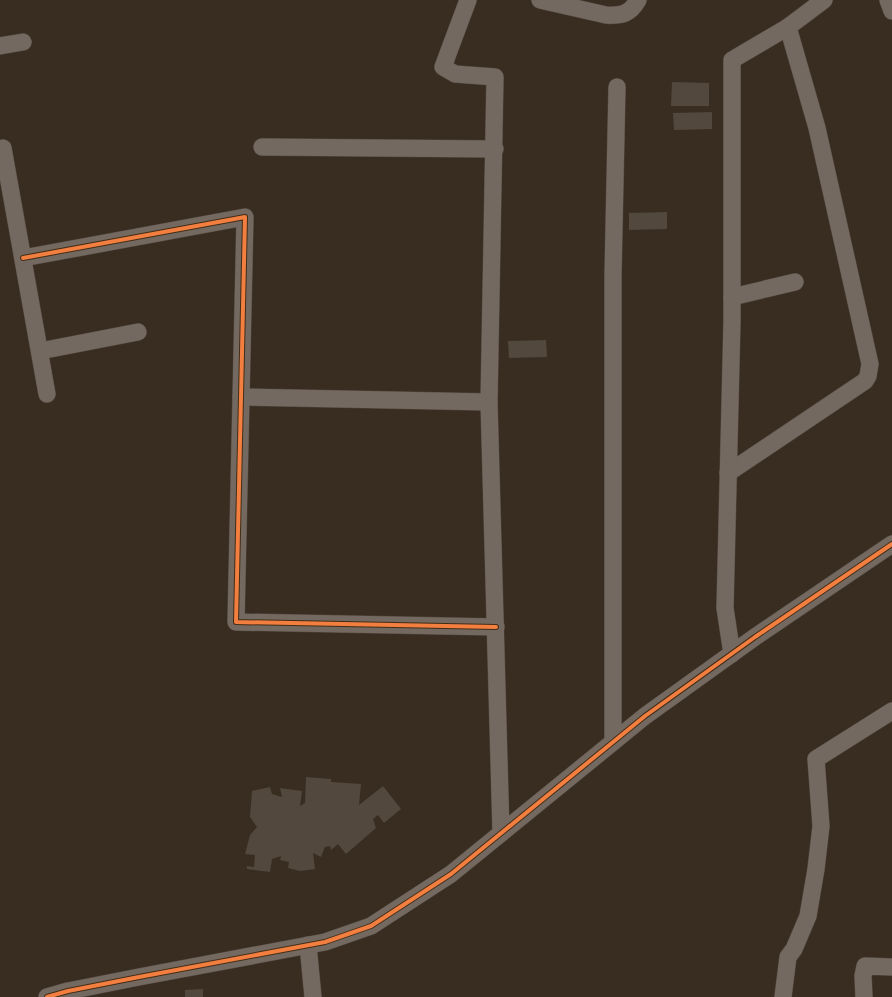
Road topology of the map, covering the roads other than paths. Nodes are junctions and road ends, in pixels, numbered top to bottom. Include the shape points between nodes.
1 (468, 0) edge
2 (540, 0) edge
3 (638, 0) edge
4 (824, 0) edge
5 (888, 0) edge
6 (892, 10) edge
7 (788, 27) junction
8 (23, 42) dead end
9 (0, 46) edge
10 (617, 87) dead end
11 (262, 147) dead end
12 (495, 148) junction
13 (0, 149) edge
14 (23, 258) junction
15 (795, 282) dead end
16 (732, 297) junction
17 (138, 332) dead end
18 (40, 351) junction
19 (47, 394) dead end
20 (241, 398) junction
21 (489, 402) junction
22 (728, 474) junction
23 (892, 544) edge
24 (496, 627) junction
25 (732, 654) junction
26 (892, 711) edge
27 (613, 742) junction
28 (501, 833) junction
29 (308, 945) junction
30 (892, 967) edge
31 (47, 997) edge
32 (313, 997) edge
33 (783, 997) edge
34 (864, 997) edge

1 - 12 street via 443,67 455,74 495,77
2 - 3 street via 617,16 633,9
4 - 7 street
5 - 6 street
7 - 16 street via 732,60
7 - 22 street via 817,128 870,371 865,381
8 - 9 street
10 - 27 street via 613,275
11 - 12 street
12 - 21 street
13 - 14 street via 3,148
14 - 18 street
14 - 20 street via 245,217
15 - 16 street
16 - 22 street
17 - 18 street
18 - 19 street
20 - 21 street
20 - 24 street via 236,622
21 - 24 street
22 - 25 street via 725,608
23 - 25 street
24 - 28 street
25 - 27 street
26 - 33 street via 816,759 821,826 816,869 808,916 794,950 788,957
27 - 28 street
28 - 29 street via 451,874 371,926 325,942
29 - 31 street
29 - 32 street
30 - 34 street via 865,966

